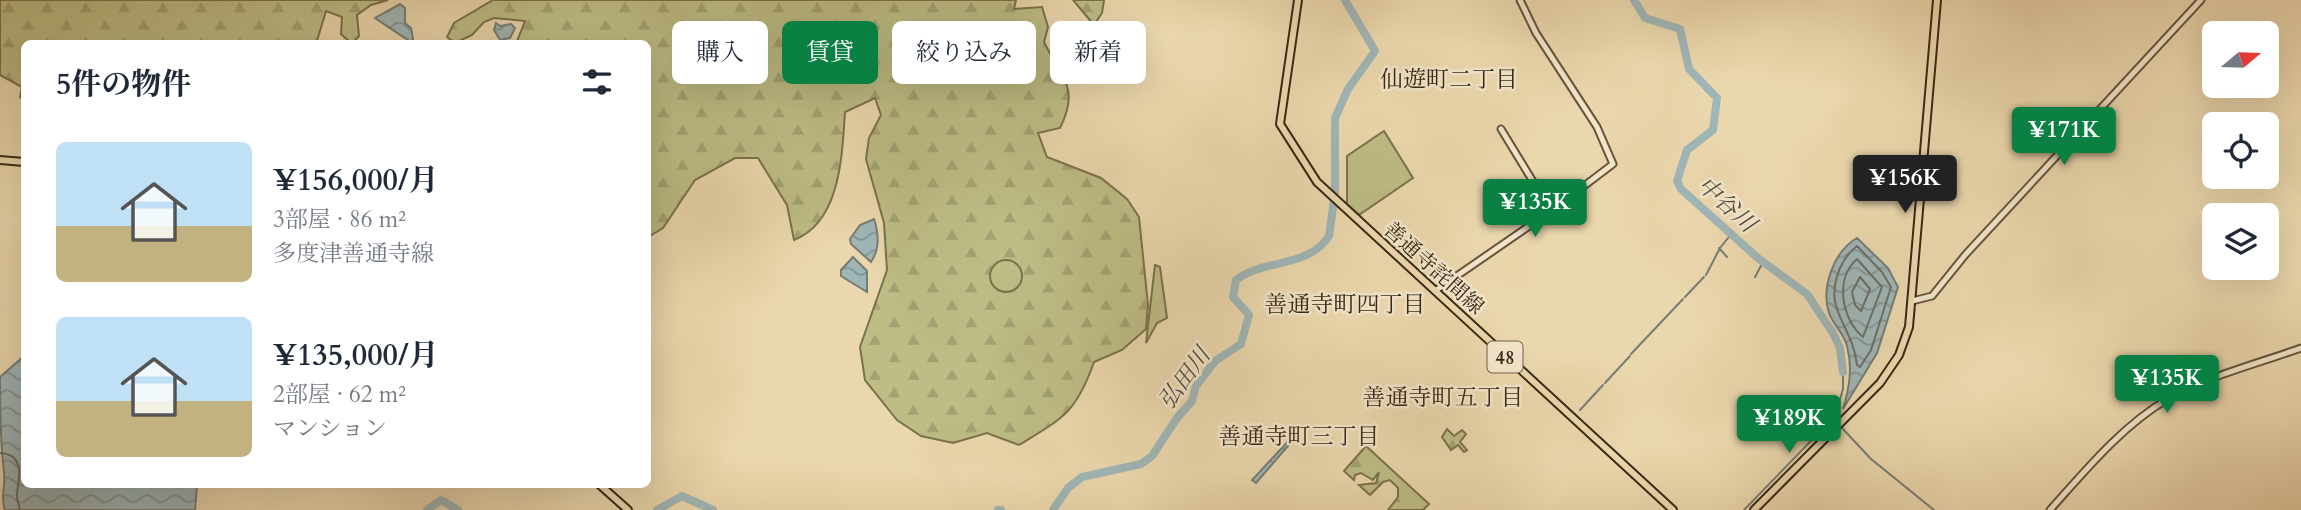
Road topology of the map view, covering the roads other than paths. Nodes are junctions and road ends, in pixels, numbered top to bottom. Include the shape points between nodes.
1 (1298, 0) edge
2 (1520, 0) edge
3 (1937, 0) edge
4 (2201, 0) edge
5 (1501, 129) dead end
6 (0, 160) edge
7 (21, 162) edge
8 (1551, 211) junction
9 (1435, 291) junction
10 (1912, 301) junction
11 (2301, 348) edge
12 (603, 488) edge
13 (628, 510) edge
14 (1673, 510) edge
15 (1754, 510) edge
16 (2050, 510) edge

1 - 9 main road, 善通寺詫間線 / 48 via 1280,124 1317,182
2 - 8 street via 1597,127 1613,164
3 - 10 main road
4 - 10 street via 1932,296
5 - 8 street
6 - 7 main road
8 - 9 street
9 - 14 main road, 善通寺詫間線 / 48
10 - 15 main road via 1909,327 1892,368
11 - 16 street via 2187,389 2152,408
12 - 13 main road

